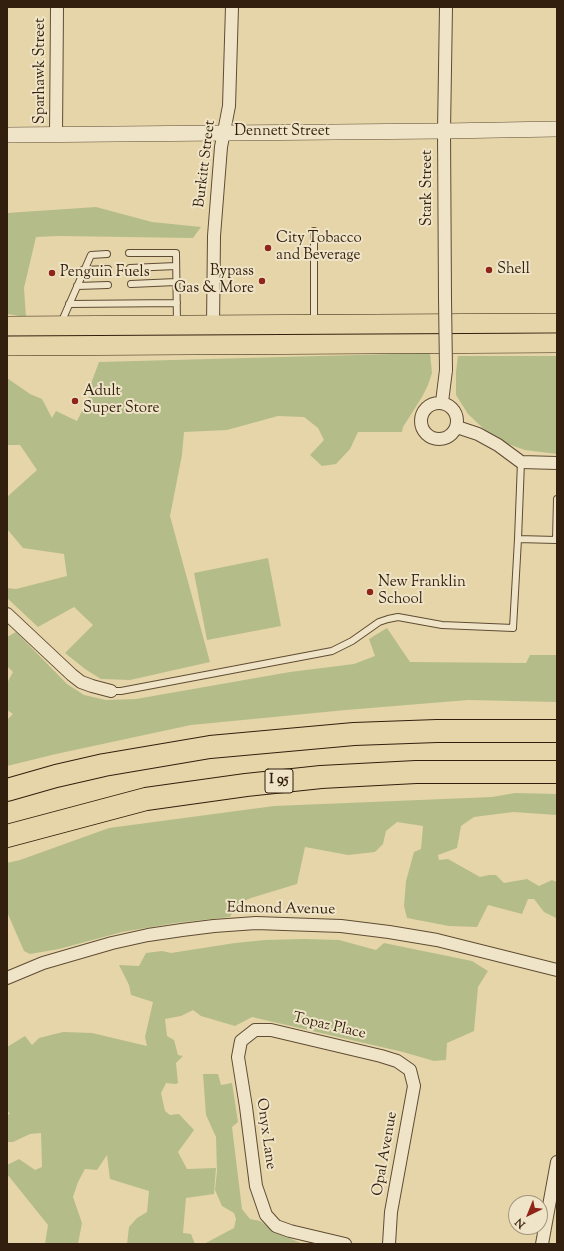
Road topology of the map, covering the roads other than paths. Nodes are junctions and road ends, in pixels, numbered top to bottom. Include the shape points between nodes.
1 (57, 7) edge
2 (232, 7) edge
3 (446, 7) edge
4 (557, 128) edge
5 (444, 131) junction
6 (224, 132) junction
7 (7, 135) edge
8 (56, 135) junction
9 (314, 231) dead end
10 (130, 253) dead end
11 (107, 254) dead end
12 (176, 266) junction
13 (130, 268) dead end
14 (108, 269) dead end
15 (84, 270) junction
16 (176, 282) junction
17 (131, 284) dead end
18 (108, 285) dead end
19 (77, 286) junction
20 (177, 303) junction
21 (69, 304) junction
22 (557, 323) edge
23 (177, 324) junction
24 (213, 325) junction
25 (314, 325) junction
26 (7, 326) edge
27 (59, 326) junction
28 (557, 343) edge
29 (7, 346) edge
30 (442, 402) junction
31 (457, 427) junction
32 (521, 462) junction
33 (557, 463) edge
34 (557, 499) edge
35 (518, 539) junction
36 (7, 614) edge
37 (110, 691) joint
38 (557, 731) edge
39 (557, 772) edge
40 (7, 790) edge
41 (7, 836) edge
42 (557, 970) edge
43 (7, 978) edge
44 (241, 1041) joint
45 (410, 1070) joint
46 (557, 1162) edge
47 (345, 1244) edge
48 (389, 1244) edge
49 (542, 1244) edge

1 - 8 street, Sparhawk Street
2 - 6 street, Burkitt Street via 229,106
3 - 5 street, Stark Street
4 - 5 street, Dennett Street
5 - 6 street, Dennett Street
5 - 30 street, Stark Street, bridge via 446,370
6 - 8 street, Dennett Street
6 - 24 street, Burkitt Street via 217,179
7 - 8 street, Dennett Street
9 - 25 lane
10 - 12 lane via 176,252
11 - 15 lane via 91,255
12 - 13 lane
12 - 16 lane
14 - 15 lane
15 - 19 lane
16 - 17 lane
16 - 20 lane
18 - 19 lane
19 - 21 lane
20 - 21 lane
20 - 23 lane
21 - 27 lane
22 - 25 main road
23 - 24 main road
23 - 27 main road
24 - 25 main road
26 - 27 main road
28 - 29 main road
30 - 31 street via 449,405 456,414
30 - 31 street via 432,404 424,411 421,422 425,432 430,437 443,439 450,436
31 - 32 street via 478,434
32 - 33 street
32 - 35 lane
34 - 35 lane via 556,540
35 - 37 lane via 513,628 442,625 398,618 388,619 332,651
36 - 37 street via 81,682
38 - 40 highway via 354,734 210,747 104,765
39 - 41 highway, I 95 via 416,772 321,777 246,785 146,800
42 - 43 street, Edmond Avenue via 437,940 389,932 341,926 256,923 148,935 43,963
44 - 45 street, Topaz Place via 255,1030 271,1030 397,1060
44 - 47 street, Onyx Lane via 238,1057 256,1186 266,1215 276,1226
45 - 48 street, Opal Avenue via 414,1086 391,1212
46 - 49 street

